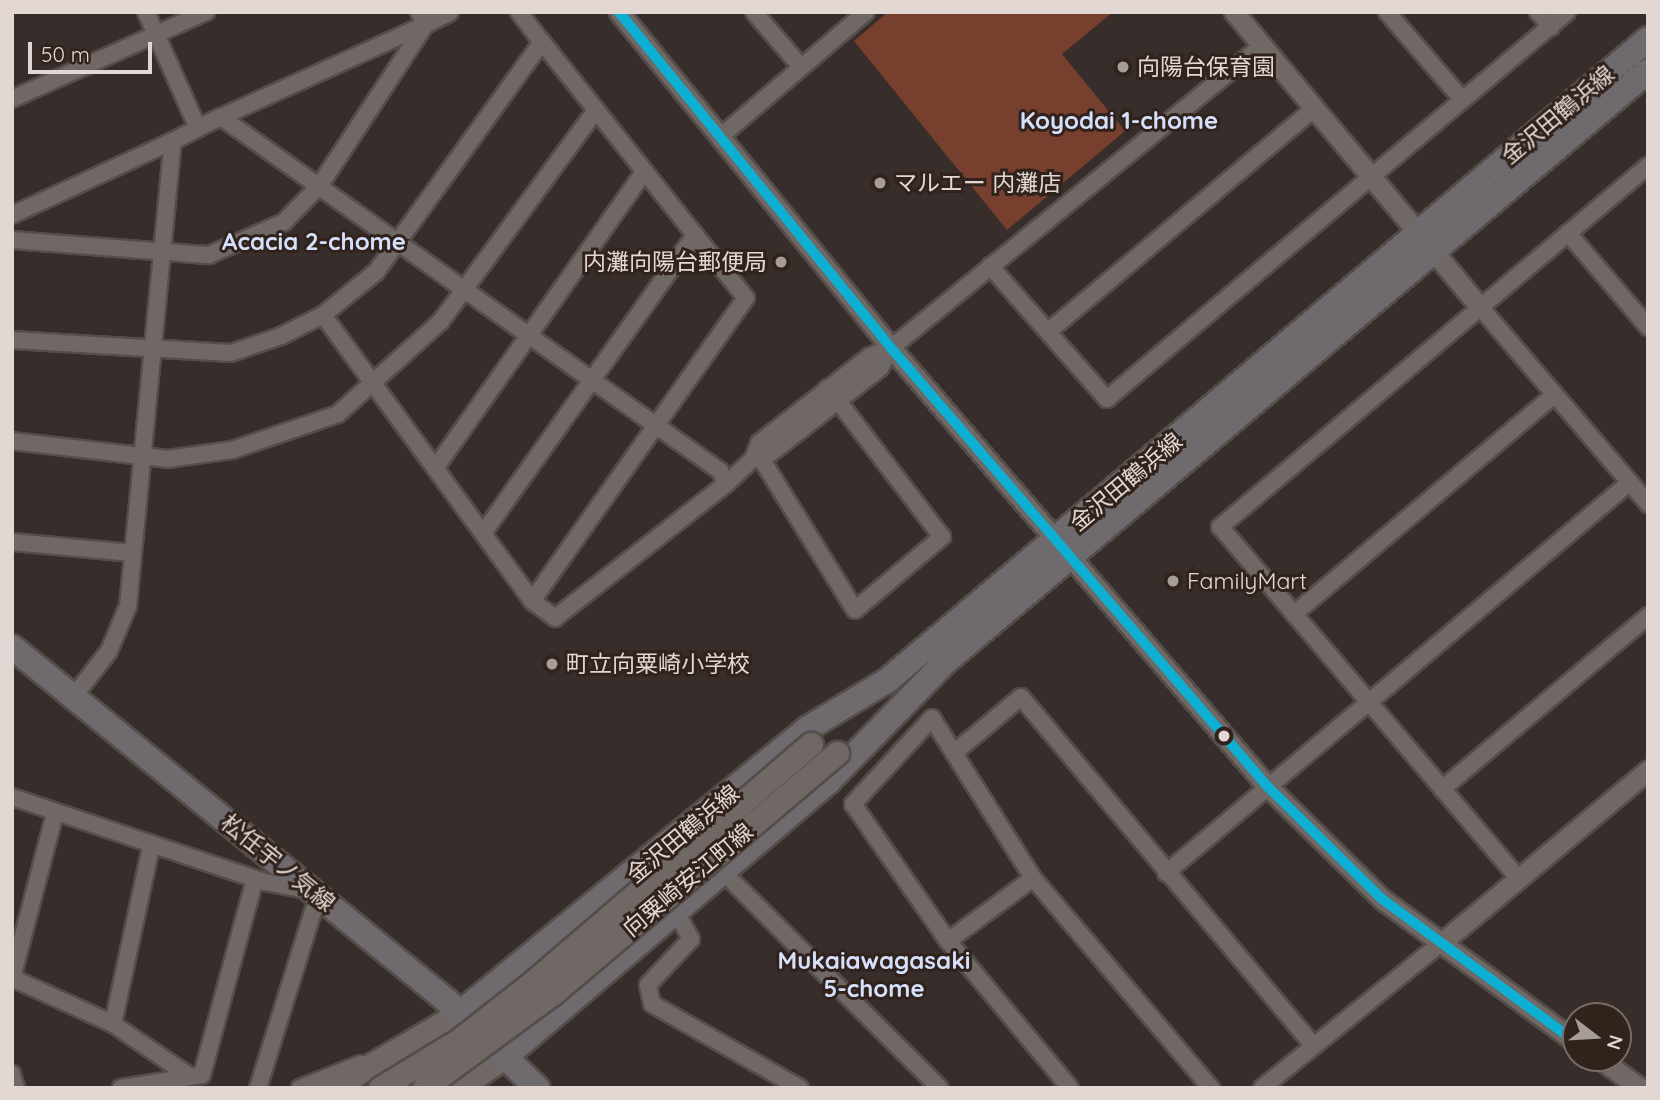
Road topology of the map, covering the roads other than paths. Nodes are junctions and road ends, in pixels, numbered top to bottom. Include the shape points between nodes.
1 (145, 12) edge
2 (206, 12) edge
3 (450, 12) edge
4 (519, 12) edge
5 (619, 12) edge
6 (754, 12) edge
7 (866, 12) edge
8 (1234, 12) edge
9 (1387, 12) edge
10 (1538, 12) edge
11 (1567, 12) edge
12 (422, 19) edge
13 (1551, 26) junction
14 (155, 35) junction
15 (1648, 39) edge
16 (542, 42) junction
17 (1261, 46) junction
18 (801, 68) junction
19 (1648, 71) edge
20 (1461, 98) junction
21 (12, 99) edge
22 (1315, 108) junction
23 (596, 110) junction
24 (221, 117) junction
25 (198, 128) junction
26 (720, 137) junction
27 (173, 141) junction
28 (1648, 166) edge
29 (644, 172) junction
30 (1372, 176) junction
31 (320, 185) junction
32 (12, 215) edge
33 (1568, 233) junction
34 (695, 235) junction
35 (12, 240) edge
36 (398, 240) junction
37 (1427, 241) junction
38 (162, 254) junction
39 (990, 266) junction
40 (465, 289) junction
41 (1480, 307) junction
42 (323, 315) junction
43 (1648, 327) edge
44 (1049, 331) junction
45 (529, 333) junction
46 (12, 340) edge
47 (891, 348) junction
48 (152, 353) junction
49 (593, 380) junction
50 (368, 383) junction
51 (833, 394) junction
52 (1554, 395) junction
53 (655, 425) junction
54 (12, 441) edge
55 (141, 457) junction
56 (757, 460) junction
57 (436, 467) junction
58 (1629, 483) junction
59 (726, 484) junction
60 (1648, 504) edge
61 (485, 531) junction
62 (12, 542) edge
63 (1063, 548) junction
64 (132, 553) junction
65 (533, 601) junction
66 (1294, 614) junction
67 (1648, 616) edge
68 (12, 647) edge
69 (944, 663) junction
70 (888, 680) junction
71 (74, 696) junction
72 (1368, 701) junction
73 (954, 753) junction
74 (1648, 769) edge
75 (1268, 787) junction
76 (1442, 789) junction
77 (12, 797) edge
78 (55, 813) junction
79 (151, 846) junction
80 (1166, 873) junction
81 (1033, 878) junction
82 (255, 879) junction
83 (1519, 879) junction
84 (733, 882) dead end
85 (317, 895) junction
86 (677, 913) junction
87 (948, 941) junction
88 (1440, 944) junction
89 (460, 1013) junction
90 (113, 1024) junction
91 (1562, 1032) edge
92 (1313, 1045) junction
93 (505, 1057) junction
94 (1618, 1072) edge
95 (12, 1074) edge
96 (373, 1079) edge
97 (201, 1080) edge
98 (16, 1088) edge
99 (121, 1088) edge
100 (258, 1088) edge
101 (300, 1088) edge
102 (332, 1088) edge
103 (424, 1088) edge
104 (458, 1088) edge
105 (537, 1088) edge
106 (800, 1088) edge
107 (940, 1088) edge
108 (1070, 1088) edge
109 (1211, 1088) edge
110 (1262, 1088) edge
111 (1640, 1088) edge

1 - 14 street
2 - 14 street
3 - 12 street
4 - 16 street
5 - 26 street
6 - 18 street
7 - 18 street
8 - 17 street
9 - 20 street
10 - 13 street
11 - 13 street
12 - 24 street
12 - 31 street
13 - 20 street
14 - 21 street
14 - 25 street
15 - 37 main road, 金沢田鶴浜線
16 - 23 street
16 - 36 street
17 - 22 street
17 - 39 street
18 - 26 street
19 - 37 main road, 金沢田鶴浜線
20 - 30 street
22 - 30 street
22 - 44 street
23 - 29 street
23 - 40 street
24 - 25 street
24 - 31 street
25 - 27 street
26 - 47 street
27 - 32 street
27 - 38 street
28 - 33 street
29 - 34 street
29 - 45 street
30 - 37 street
30 - 44 street via 1107,399
31 - 36 street
31 - 38 street via 284,222 209,256
33 - 41 street
33 - 43 street
34 - 49 street
34 - 53 street via 746,298
35 - 38 street
36 - 40 street
36 - 42 street via 376,272
37 - 41 street
37 - 63 main road, 金沢田鶴浜線
38 - 48 street
39 - 44 street
39 - 47 street
40 - 45 street
40 - 50 street via 413,349
41 - 52 street
41 - 66 street via 1220,527
42 - 48 street via 231,353
42 - 50 street
45 - 49 street
45 - 57 street
46 - 48 street
47 - 51 street via 870,356
47 - 63 street
48 - 55 street
49 - 53 street
49 - 61 street
50 - 55 street via 338,414 291,433 232,450
50 - 57 street
51 - 56 street via 759,443
51 - 56 street via 942,537 855,610
52 - 58 street
52 - 66 street
53 - 59 street via 720,471
53 - 65 street
54 - 55 street
55 - 64 street
56 - 59 street
57 - 61 street
58 - 60 street
58 - 72 street
59 - 65 street via 555,618
61 - 65 street
62 - 64 street
63 - 69 main road, 金沢田鶴浜線
63 - 70 main road, 金沢田鶴浜線
63 - 75 street
64 - 71 street via 128,606 109,651
66 - 72 street
67 - 76 street
68 - 71 main road, 松任宇ノ気線
69 - 86 main road, 金沢田鶴浜線 via 828,782
69 - 103 main road, 向粟崎安江町線, bridge via 553,993
70 - 89 main road, 金沢田鶴浜線 via 808,728
70 - 96 main road, 向粟崎安江町線, bridge via 459,1040
71 - 85 main road, 松任宇ノ気線
72 - 75 street
72 - 76 street
73 - 80 street via 1021,697
73 - 81 street
73 - 87 street via 932,718 853,804
74 - 83 street
75 - 80 street
75 - 88 street via 1382,899
76 - 83 street
77 - 78 street
78 - 79 street
78 - 90 street via 12,978
79 - 82 street
79 - 90 street
80 - 92 street
81 - 87 street
81 - 109 street
82 - 85 street
82 - 97 street
83 - 88 street
84 - 107 street
85 - 89 main road, 松任宇ノ気線
85 - 100 street
86 - 93 main road, 金沢田鶴浜線
86 - 106 street via 691,939 648,985 652,1004
87 - 108 street
88 - 91 street
88 - 92 street
89 - 93 main road, 松任宇ノ気線
89 - 96 main road
90 - 97 street
92 - 110 street
93 - 104 main road
93 - 105 main road, 松任宇ノ気線
94 - 111 street
95 - 98 street
96 - 101 street via 359,1061
96 - 102 main road
97 - 99 street

